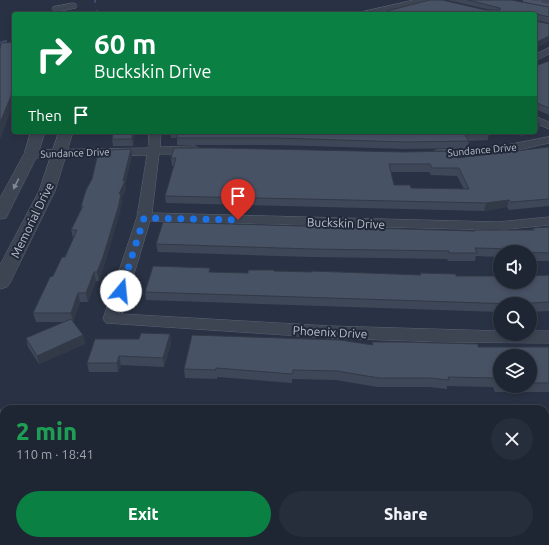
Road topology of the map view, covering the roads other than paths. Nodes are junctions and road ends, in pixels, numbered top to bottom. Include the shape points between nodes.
1 (425, 0) edge
2 (530, 2) edge
3 (549, 4) edge
4 (73, 7) edge
5 (55, 8) edge
6 (549, 8) edge
7 (374, 12) edge
8 (549, 51) edge
9 (537, 57) edge
10 (537, 120) edge
11 (549, 126) edge
12 (37, 134) edge
13 (66, 134) edge
14 (155, 134) edge
15 (549, 140) edge
16 (206, 149) edge
17 (154, 150) junction
18 (61, 153) junction
19 (31, 154) junction
20 (421, 154) edge
21 (0, 214) edge
22 (144, 218) junction
23 (549, 221) edge
24 (0, 283) edge
25 (549, 337) edge

1 - 7 street
2 - 3 main road
2 - 6 main road
4 - 5 street
8 - 9 street
10 - 11 street
12 - 19 street
13 - 18 street, Memorial Drive
14 - 17 street
15 - 20 street, Sundance Drive via 496,151
16 - 17 street, Sundance Drive
17 - 18 street, Sundance Drive
17 - 22 street
18 - 19 street, Sundance Drive
18 - 24 street, Memorial Drive via 43,201
19 -> 21 street
22 - 23 street, Buckskin Drive via 428,226 498,226
22 - 25 street, Phoenix Drive via 112,319 332,333

